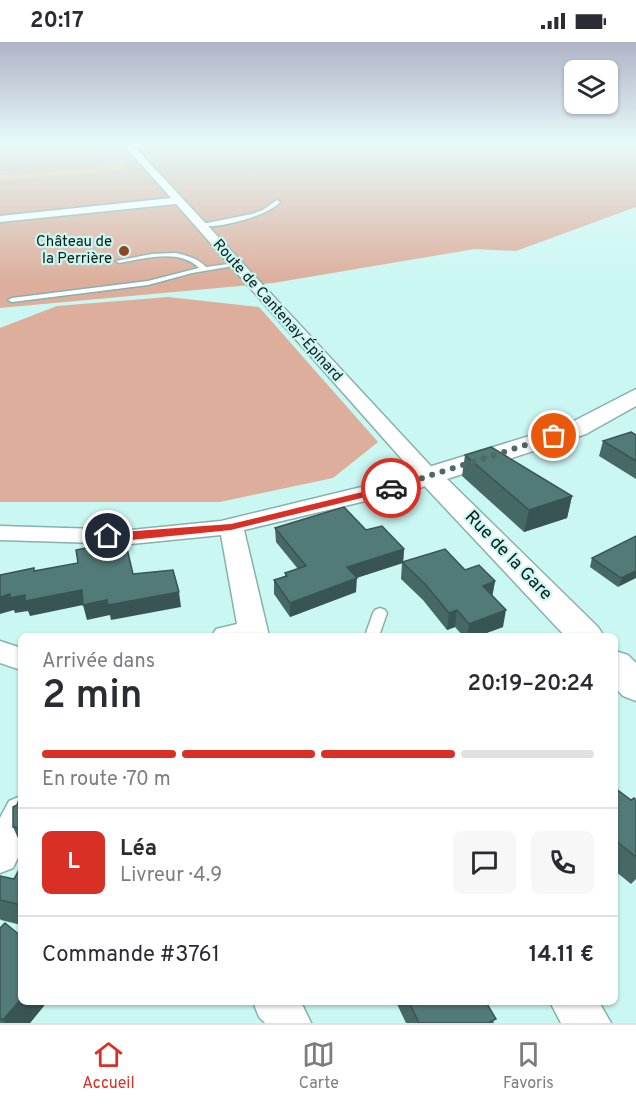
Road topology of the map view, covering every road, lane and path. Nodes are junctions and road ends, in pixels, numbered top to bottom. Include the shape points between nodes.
1 (168, 190) edge
2 (178, 201) junction
3 (277, 202) dead end
4 (0, 219) edge
5 (200, 225) junction
6 (119, 261) dead end
7 (236, 265) junction
8 (204, 269) junction
9 (12, 300) dead end
10 (636, 396) edge
11 (429, 476) junction
12 (231, 527) junction
13 (0, 533) edge
14 (380, 614) dead end
15 (245, 633) edge
16 (373, 633) edge
17 (583, 633) edge
18 (0, 652) edge
19 (18, 658) edge
20 (618, 668) edge
21 (636, 686) edge
22 (18, 819) edge
23 (0, 856) edge
24 (277, 1005) edge
25 (574, 1005) edge
26 (289, 1023) edge
27 (589, 1023) edge

1 - 2 street, Route de Cantenay-Épinard
2 - 4 street
2 - 5 street, Route de Cantenay-Épinard
3 - 5 lane via 271,208 228,222
5 - 7 street, Route de Cantenay-Épinard
6 - 8 lane via 187,256
7 - 8 lane
7 - 11 street, Route de Cantenay-Épinard
8 - 9 lane via 148,283
10 - 11 street via 577,429
11 - 12 street
11 - 17 street, Rue de la Gare
12 - 13 street via 131,537
12 - 15 street
14 - 16 lane
18 - 19 street
20 - 21 street
22 - 23 street
24 - 26 street
25 - 27 street

